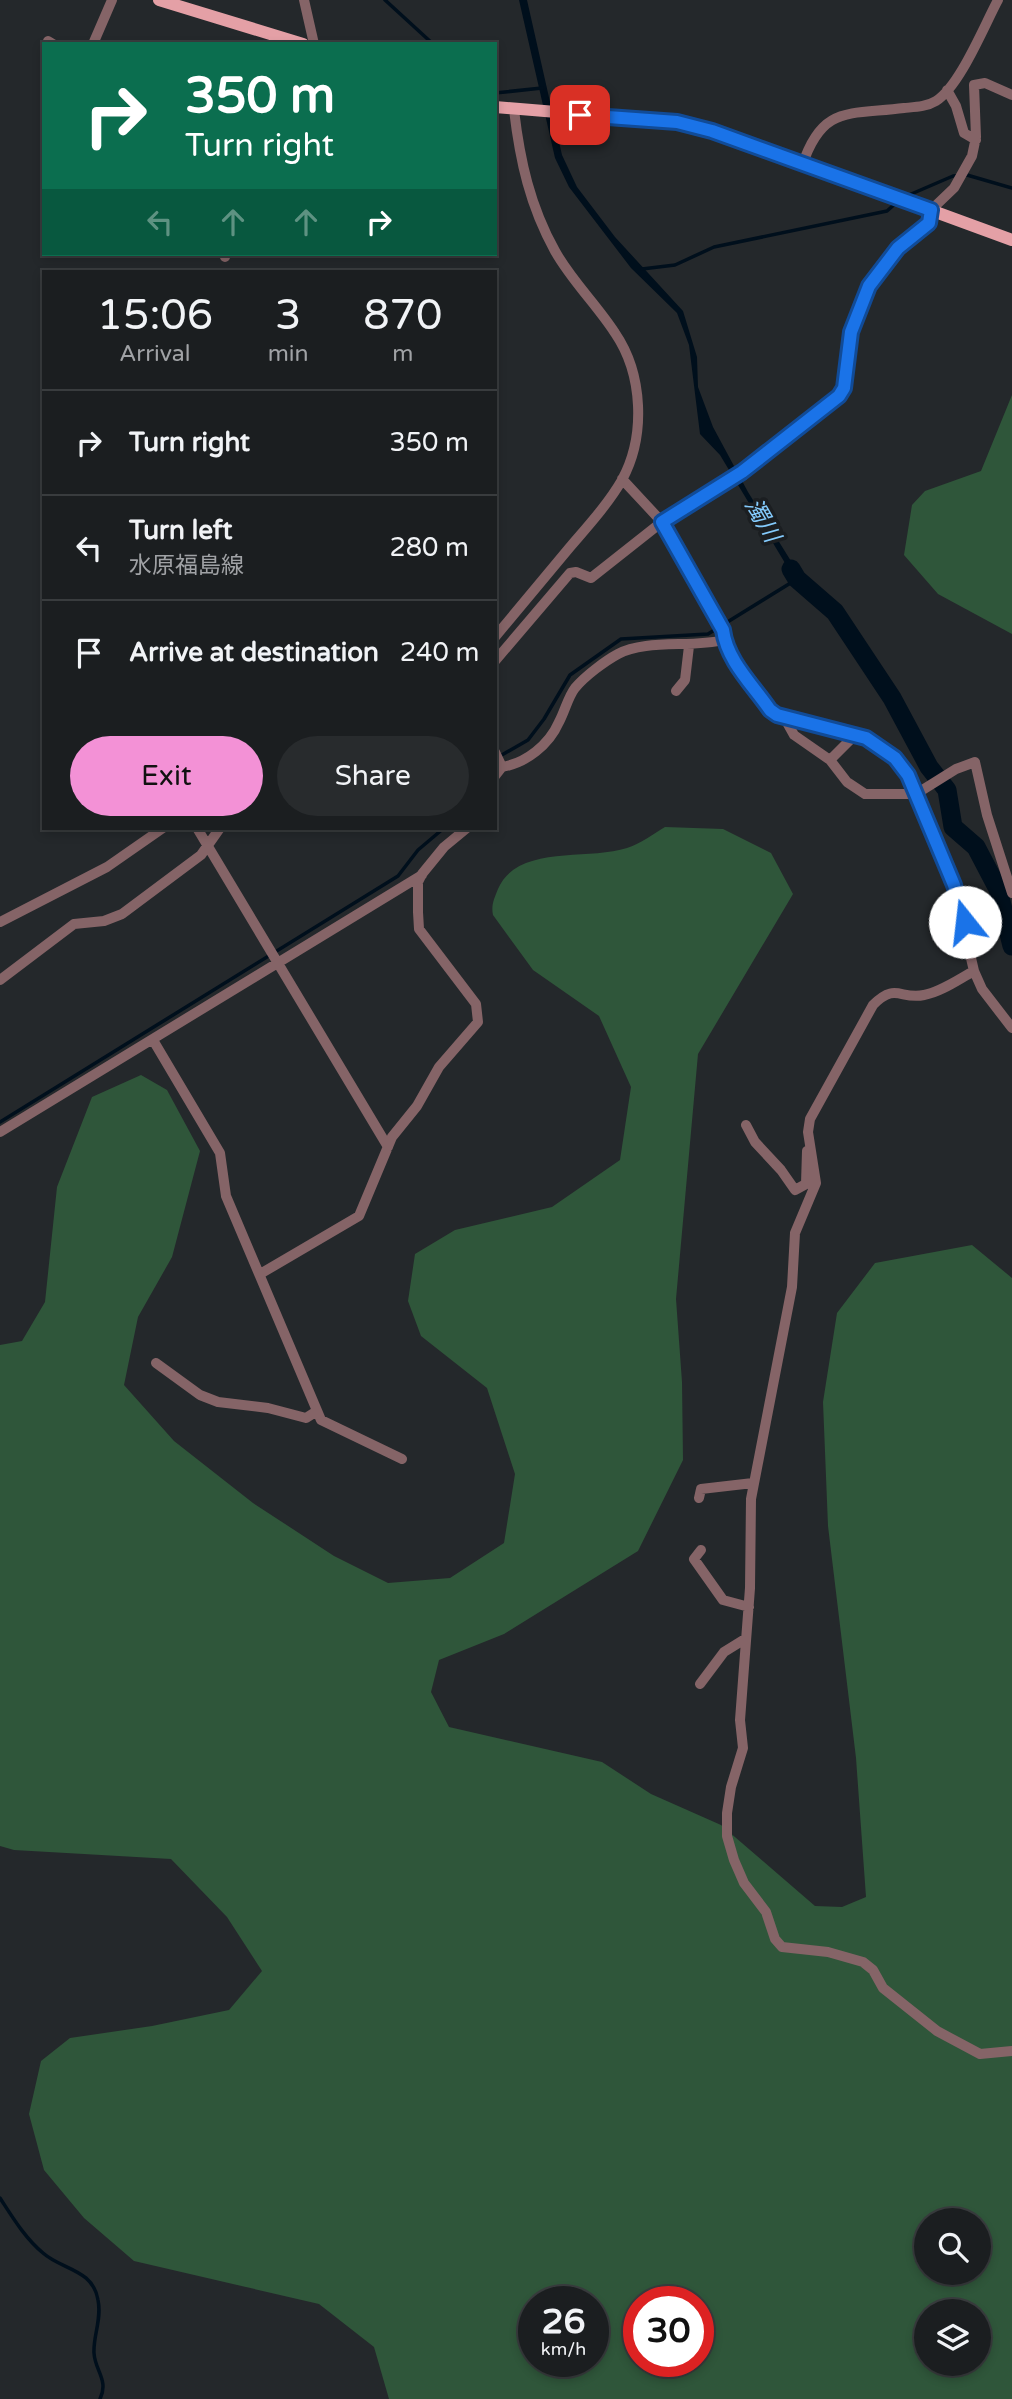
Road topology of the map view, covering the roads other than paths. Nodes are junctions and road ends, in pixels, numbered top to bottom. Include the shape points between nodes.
1 (112, 0) edge
2 (159, 0) edge
3 (304, 0) edge
4 (998, 0) edge
5 (94, 42) edge
6 (296, 42) edge
7 (314, 42) edge
8 (947, 90) junction
9 (1012, 94) edge
10 (497, 107) edge
11 (514, 110) junction
12 (976, 140) junction
13 (802, 166) junction
14 (931, 210) junction
15 (1012, 240) edge
16 (622, 479) junction
17 (662, 522) junction
18 (722, 630) junction
19 (497, 635) edge
20 (689, 646) junction
21 (497, 659) edge
22 (676, 691) dead end
23 (784, 717) junction
24 (855, 735) junction
25 (499, 760) edge
26 (831, 760) junction
27 (916, 793) junction
28 (160, 830) edge
29 (198, 830) edge
30 (219, 830) edge
31 (465, 830) edge
32 (208, 847) junction
33 (422, 874) junction
34 (1012, 893) edge
35 (0, 922) edge
36 (274, 955) junction
37 (974, 971) junction
38 (0, 980) edge
39 (1012, 1028) edge
40 (153, 1040) junction
41 (746, 1125) dead end
42 (0, 1132) edge
43 (810, 1145) junction
44 (388, 1147) junction
45 (260, 1274) junction
46 (156, 1363) dead end
47 (317, 1411) junction
48 (401, 1459) dead end
49 (753, 1483) junction
50 (699, 1497) dead end
51 (701, 1549) dead end
52 (748, 1607) junction
53 (745, 1639) junction
54 (700, 1684) dead end
55 (1012, 2052) edge

1 - 5 street
2 - 6 main road
3 - 7 street
4 - 8 street
8 - 12 street via 964,133
8 - 13 street via 924,106 853,114 828,122 810,139
9 - 12 street via 985,83 974,85
10 - 11 main road
11 - 13 main road via 677,122
11 - 16 street via 521,168 541,223 556,254 617,336 629,360 639,420
12 - 14 street via 954,188
13 - 14 main road
14 - 15 main road
14 - 17 street via 929,223 898,248 869,286 851,332 839,396 742,472
16 - 17 street
16 - 19 street
17 - 18 street
17 - 21 street via 591,578 570,573
18 - 20 street
18 - 23 street via 738,667 770,710
20 - 22 street via 685,680
20 - 25 street via 629,648 615,655 576,687 549,739 518,764
23 - 24 street
23 - 26 street via 794,735
24 - 26 street
24 - 27 street via 880,745 895,758
26 - 27 street via 846,782 865,794
27 - 34 street via 975,762
27 - 37 street via 954,885
28 - 35 street via 107,867
29 - 32 street
30 - 32 street
31 - 33 street
32 - 36 street
32 - 38 street via 122,914 75,924
33 - 36 street
33 - 44 street via 418,883 419,929 476,1003 478,1022 439,1067
36 - 40 street
36 - 44 street
37 - 39 street
37 - 43 street via 926,995 893,992 873,1005 810,1119
40 - 42 street
40 - 45 street via 219,1153 222,1185
41 - 43 street via 795,1190 806,1184
43 - 49 street via 816,1182 796,1227 792,1287
44 - 45 street via 359,1216
45 - 47 street
46 - 47 street via 200,1395 218,1402 306,1418
47 - 48 street via 321,1420
49 - 50 street via 701,1489
49 - 52 street
51 - 52 street via 694,1559 723,1600
52 - 53 street
53 - 54 street via 724,1652
53 - 55 street via 740,1720 743,1748 731,1787 727,1836 744,1883 766,1912 775,1938 791,1950 828,1952 863,1962 883,1988 937,2031 980,2054

